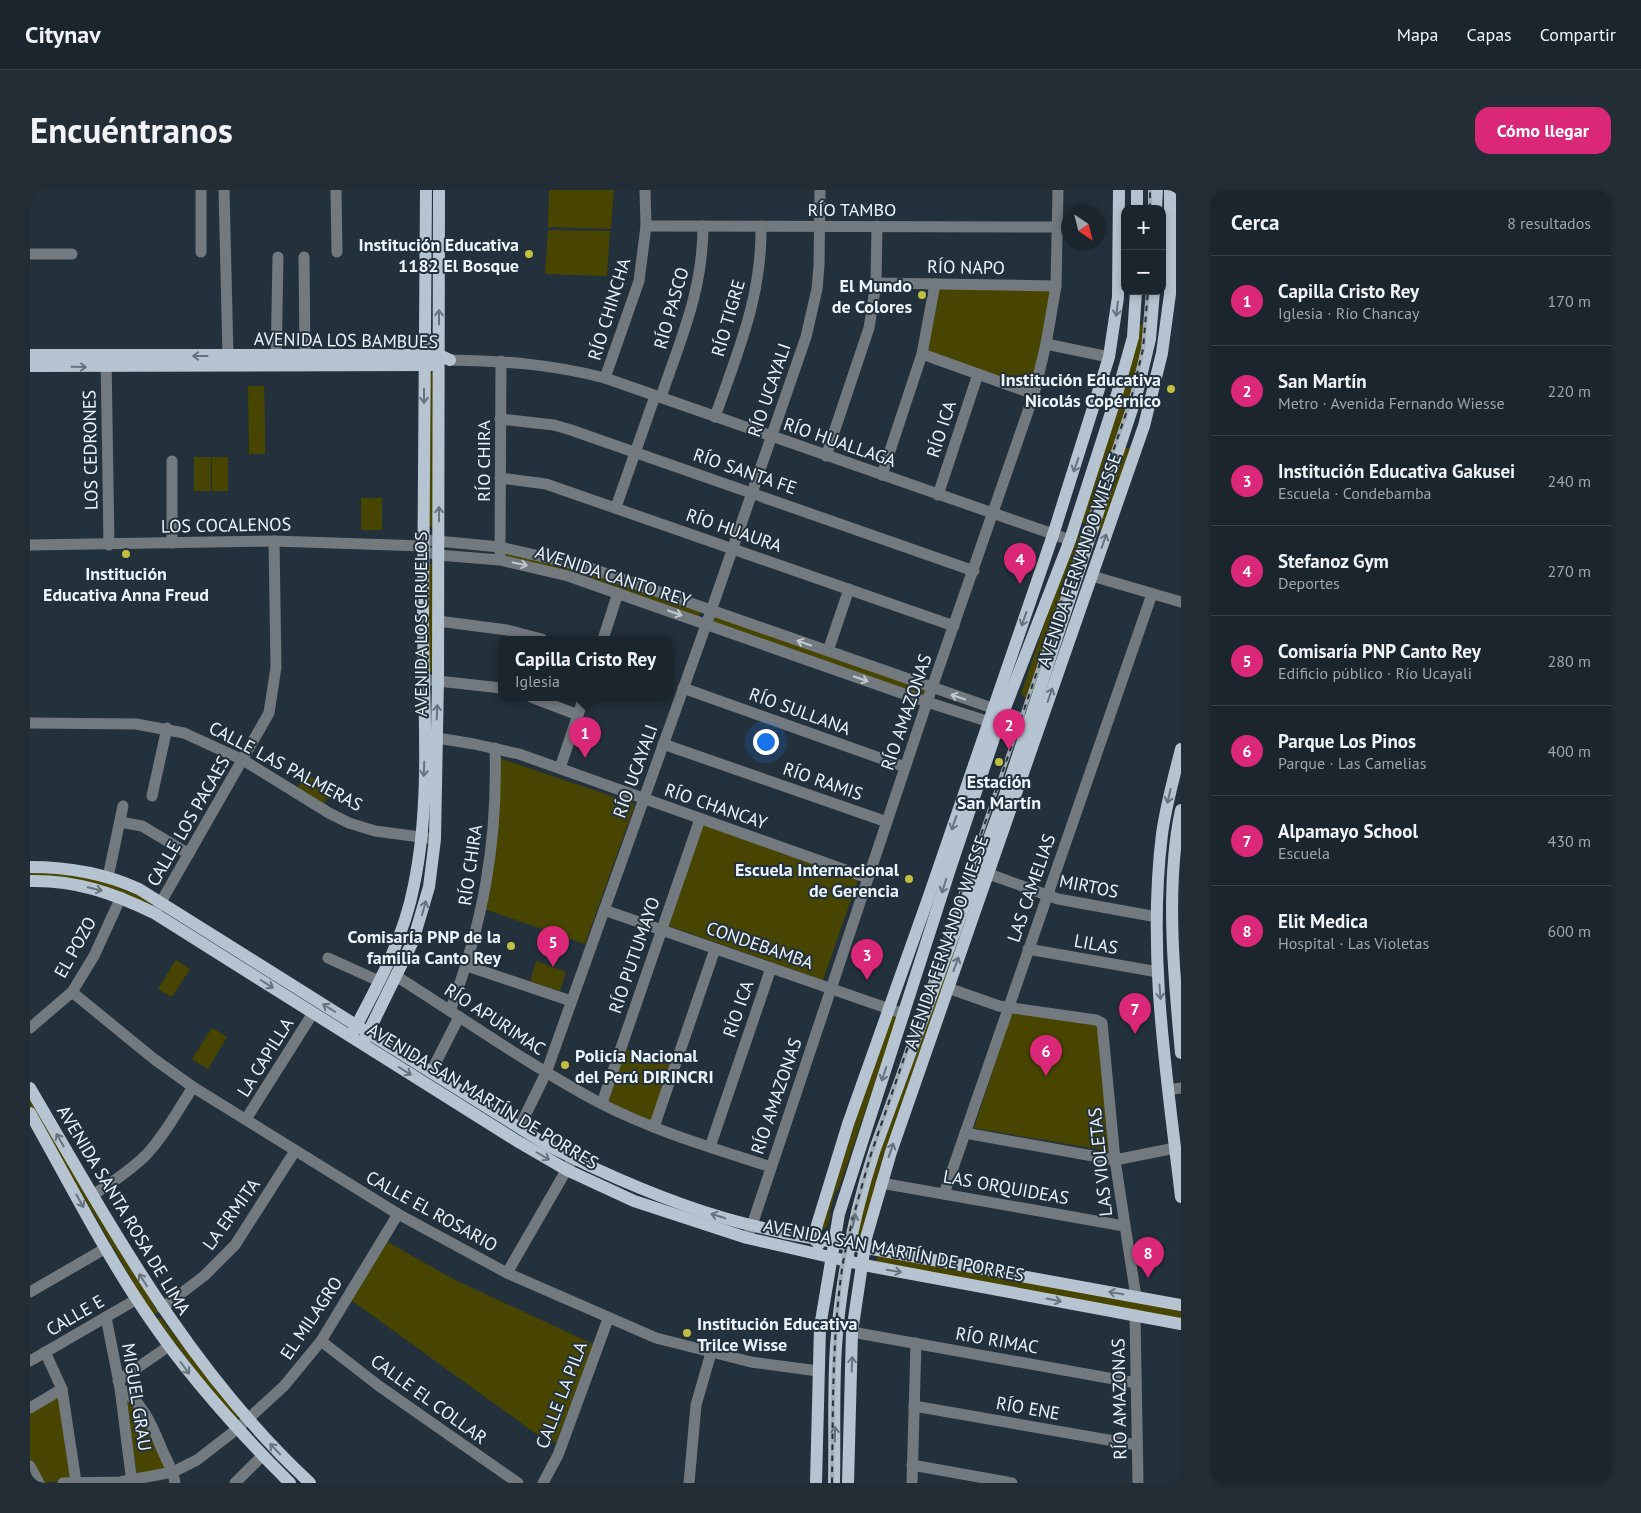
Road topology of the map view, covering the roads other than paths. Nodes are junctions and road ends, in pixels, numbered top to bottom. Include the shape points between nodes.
1 (201, 190) edge
2 (224, 190) edge
3 (336, 190) edge
4 (426, 190) edge
5 (439, 190) edge
6 (646, 190) edge
7 (820, 190) edge
8 (1058, 190) edge
9 (1118, 190) edge
10 (1137, 190) edge
11 (1157, 190) edge
12 (1170, 190) edge
13 (1137, 205) edge
14 (1156, 205) edge
15 (646, 226) junction
16 (703, 226) junction
17 (760, 226) junction
18 (821, 226) junction
19 (877, 226) junction
20 (1057, 227) junction
21 (201, 252) dead end
22 (337, 252) dead end
23 (30, 254) edge
24 (72, 254) dead end
25 (278, 257) dead end
26 (304, 257) dead end
27 (876, 283) junction
28 (935, 284) junction
29 (1056, 286) junction
30 (1136, 295) edge
31 (1154, 295) edge
32 (1046, 344) junction
33 (922, 354) junction
34 (30, 355) edge
35 (228, 356) junction
36 (305, 356) junction
37 (1109, 357) junction
38 (424, 360) junction
39 (442, 360) junction
40 (276, 361) junction
41 (501, 361) junction
42 (106, 362) junction
43 (30, 366) edge
44 (978, 374) junction
45 (605, 378) junction
46 (1034, 394) junction
47 (658, 397) junction
48 (715, 417) junction
49 (500, 419) junction
50 (772, 437) junction
51 (636, 452) junction
52 (826, 456) junction
53 (172, 461) dead end
54 (882, 475) junction
55 (500, 478) junction
56 (752, 493) junction
57 (938, 495) junction
58 (616, 507) junction
59 (994, 514) junction
60 (1053, 535) junction
61 (438, 540) junction
62 (1070, 540) junction
63 (274, 541) junction
64 (172, 543) junction
65 (30, 545) edge
66 (109, 545) junction
67 (423, 546) junction
68 (500, 547) junction
69 (733, 548) junction
70 (438, 554) junction
71 (500, 560) junction
72 (974, 571) junction
73 (1092, 576) junction
74 (849, 589) junction
75 (618, 593) junction
76 (1152, 594) junction
77 (1181, 602) edge
78 (711, 611) junction
79 (438, 621) junction
80 (706, 624) junction
81 (954, 626) junction
82 (530, 636) edge
83 (604, 636) edge
84 (829, 648) dead end
85 (423, 680) junction
86 (438, 680) junction
87 (498, 688) edge
88 (684, 688) junction
89 (932, 688) junction
90 (541, 701) edge
91 (583, 701) edge
92 (927, 702) junction
93 (999, 710) junction
94 (578, 715) junction
95 (30, 723) edge
96 (993, 724) junction
97 (167, 728) junction
98 (1032, 729) junction
99 (436, 738) junction
100 (664, 744) junction
101 (495, 748) junction
102 (1181, 748) edge
103 (243, 760) junction
104 (905, 767) junction
105 (560, 768) junction
106 (152, 796) dead end
107 (644, 799) junction
108 (123, 806) dead end
109 (1181, 810) edge
110 (700, 819) junction
111 (120, 822) junction
112 (887, 822) junction
113 (1179, 836) edge
114 (421, 837) junction
115 (435, 839) junction
116 (189, 854) junction
117 (30, 867) edge
118 (64, 868) junction
119 (989, 874) junction
120 (108, 877) junction
121 (868, 878) junction
122 (30, 881) edge
123 (63, 882) junction
124 (1046, 895) junction
125 (121, 897) junction
126 (161, 902) junction
127 (1177, 902) edge
128 (604, 910) junction
129 (154, 913) junction
130 (1157, 917) junction
131 (189, 920) junction
132 (661, 930) junction
133 (182, 931) junction
134 (715, 949) junction
135 (1028, 949) junction
136 (328, 958) dead end
137 (243, 961) junction
138 (467, 966) junction
139 (1178, 966) edge
140 (771, 968) junction
141 (1158, 972) junction
142 (396, 976) junction
143 (379, 981) junction
144 (948, 988) junction
145 (831, 989) junction
146 (72, 992) junction
147 (571, 1001) junction
148 (1008, 1006) junction
149 (889, 1009) junction
150 (313, 1013) junction
151 (455, 1014) junction
152 (904, 1014) junction
153 (30, 1028) edge
154 (353, 1031) junction
155 (1180, 1031) edge
156 (365, 1038) junction
157 (1181, 1053) edge
158 (431, 1072) junction
159 (546, 1073) junction
160 (193, 1087) junction
161 (30, 1088) edge
162 (1181, 1088) edge
163 (1168, 1090) junction
164 (602, 1104) junction
165 (30, 1113) edge
166 (246, 1119) junction
167 (654, 1127) junction
168 (519, 1128) junction
169 (965, 1133) junction
170 (710, 1147) junction
171 (1175, 1148) junction
172 (295, 1151) junction
173 (1115, 1160) junction
174 (570, 1164) junction
175 (771, 1167) junction
176 (881, 1183) junction
177 (944, 1194) junction
178 (93, 1195) junction
179 (1181, 1197) edge
180 (398, 1214) junction
181 (752, 1224) junction
182 (1124, 1226) junction
183 (798, 1236) junction
184 (747, 1238) junction
185 (814, 1239) junction
186 (833, 1243) junction
187 (849, 1245) junction
188 (106, 1248) junction
189 (864, 1248) junction
190 (795, 1250) junction
191 (831, 1259) junction
192 (846, 1262) junction
193 (862, 1265) junction
194 (507, 1272) junction
195 (30, 1292) edge
196 (1136, 1297) junction
197 (136, 1299) junction
198 (1181, 1305) edge
199 (162, 1308) junction
200 (1135, 1315) junction
201 (106, 1317) junction
202 (608, 1319) junction
203 (1181, 1324) edge
204 (852, 1332) junction
205 (321, 1341) junction
206 (916, 1343) junction
207 (169, 1346) junction
208 (45, 1352) junction
209 (711, 1353) junction
210 (30, 1361) edge
211 (818, 1371) junction
212 (1136, 1383) junction
213 (119, 1384) junction
214 (62, 1389) junction
215 (914, 1406) junction
216 (30, 1408) edge
217 (247, 1420) junction
218 (237, 1429) junction
219 (1137, 1445) junction
220 (262, 1456) junction
221 (912, 1465) junction
222 (30, 1466) edge
223 (174, 1478) edge
224 (302, 1480) edge
225 (973, 1480) edge
226 (76, 1482) edge
227 (132, 1482) edge
228 (39, 1483) edge
229 (63, 1483) edge
230 (236, 1483) edge
231 (290, 1483) edge
232 (518, 1483) edge
233 (543, 1483) edge
234 (689, 1483) edge
235 (816, 1483) edge
236 (834, 1483) edge
237 (848, 1483) edge
238 (912, 1483) edge
239 (1012, 1483) edge
240 (1138, 1483) edge

1 - 21 street
2 - 35 street
3 - 22 street
4 - 38 main road, AVENIDA LOS CIRUELOS
39 -> 5 main road, AVENIDA LOS CIRUELOS
6 - 15 street, RÍO CHINCHA
7 - 18 street, RÍO UCAYALI
8 - 20 street, RÍO AMAZONAS
9 -> 37 main road, AVENIDA FERNANDO WIESSE via 1118,297
10 - 13 main road
11 - 14 main road
73 -> 12 main road, AVENIDA FERNANDO WIESSE via 1144,426 1162,353 1170,294
15 - 16 street, RÍO TAMBO
15 - 45 street, RÍO CHINCHA via 639,281
16 - 17 street, RÍO TAMBO
16 - 47 street, RÍO PASCO via 701,272 696,297
17 - 18 street, RÍO TAMBO
17 - 48 street, RÍO TIGRE via 755,296
18 - 19 street, RÍO TAMBO
18 - 50 street, RÍO UCAYALI via 812,314
19 - 20 street, RÍO TAMBO
19 - 27 street
20 - 29 street, RÍO AMAZONAS
23 - 24 street
25 - 40 street
26 - 36 street
27 - 28 street, RÍO NAPO
27 - 52 street via 867,336
28 - 29 street, RÍO NAPO
28 - 33 street
29 - 32 street, RÍO AMAZONAS
30 - 62 main road, AVENIDA FERNANDO WIESSE via 1128,358
31 - 98 main road, AVENIDA FERNANDO WIESSE via 1150,339 1136,397
32 - 37 street
32 - 46 street, RÍO AMAZONAS
33 - 44 street
33 - 54 street
34 - 42 main road, AVENIDA LOS BAMBUES
35 - 40 main road, AVENIDA LOS BAMBUES
35 -> 42 main road, AVENIDA LOS BAMBUES
36 - 38 main road, AVENIDA LOS BAMBUES
36 - 40 main road, AVENIDA LOS BAMBUES
37 -> 60 main road, AVENIDA FERNANDO WIESSE
38 - 39 main road, AVENIDA LOS BAMBUES
38 - 40 main road, AVENIDA LOS BAMBUES
38 -> 67 main road, AVENIDA LOS CIRUELOS
39 - 41 street, RÍO HUALLAGA
61 -> 39 main road, AVENIDA LOS CIRUELOS
40 - 42 main road, AVENIDA LOS BAMBUES
41 - 45 street, RÍO HUALLAGA via 552,366
41 - 49 street, RÍO CHIRA
43 -> 42 main road, AVENIDA LOS BAMBUES
42 - 66 street, LOS CEDRONES
44 - 46 street
44 - 57 street, RÍO ICA
45 - 47 street, RÍO HUALLAGA
46 - 59 street, RÍO AMAZONAS
47 - 48 street, RÍO HUALLAGA
47 - 51 street, RÍO PASCO
48 - 50 street, RÍO HUALLAGA
49 - 51 street, RÍO SANTA FE via 554,425
49 - 55 street, RÍO CHIRA
50 - 52 street, RÍO HUALLAGA
50 - 56 street, RÍO UCAYALI
51 - 56 street, RÍO SANTA FE
51 - 58 street, RÍO PASCO
52 - 54 street, RÍO HUALLAGA
53 - 64 street
54 - 57 street, RÍO HUALLAGA
55 - 58 street, RÍO HUAURA via 546,484
55 - 68 street, RÍO CHIRA
56 - 69 street, RÍO UCAYALI
56 - 72 street, RÍO SANTA FE
57 - 59 street, RÍO HUALLAGA
58 - 69 street, RÍO HUAURA
59 - 60 street, RÍO HUALLAGA
59 - 72 street, RÍO AMAZONAS
60 - 62 street, RÍO HUALLAGA
60 -> 93 main road, AVENIDA FERNANDO WIESSE
61 - 67 street, AVENIDA CANTO REY via 427,540
61 - 68 street, AVENIDA CANTO REY
61 - 70 main road, AVENIDA LOS CIRUELOS
62 - 93 main road, AVENIDA FERNANDO WIESSE
63 - 64 street, LOS COCALENOS
63 - 67 street, LOS COCALENOS
63 - 103 street, CALLE LOS PACAES via 276,667 269,713
64 - 66 street, LOS COCALENOS
65 - 66 street, LOS COCALENOS
67 - 70 street, AVENIDA CANTO REY via 427,552
67 - 85 main road, AVENIDA LOS CIRUELOS
68 - 71 street, RÍO CHIRA
68 - 78 street, AVENIDA CANTO REY via 587,567
69 - 74 street, RÍO HUAURA
69 - 78 street, RÍO UCAYALI
70 - 71 street, AVENIDA CANTO REY
70 - 79 main road, AVENIDA LOS CIRUELOS
71 -> 75 street, AVENIDA CANTO REY via 568,576
72 - 81 street, RÍO AMAZONAS
73 - 76 street
98 -> 73 main road, AVENIDA FERNANDO WIESSE
74 - 81 street, RÍO HUAURA
74 - 84 street
75 -> 80 street, AVENIDA CANTO REY
75 - 83 street
76 - 77 street
76 - 124 street, LAS CAMELIAS
78 - 80 street, RÍO UCAYALI
89 -> 78 street, AVENIDA CANTO REY
79 - 82 street
79 - 86 main road, AVENIDA LOS CIRUELOS
80 - 88 street, RÍO UCAYALI
80 -> 92 street, AVENIDA CANTO REY
81 - 89 street, RÍO AMAZONAS
85 - 86 street
85 -> 114 main road, AVENIDA LOS CIRUELOS
86 - 87 street
99 -> 86 main road, AVENIDA LOS CIRUELOS
88 - 100 street, RÍO UCAYALI
88 - 104 street, RÍO SULLANA
89 - 92 street, RÍO AMAZONAS
93 -> 89 street, AVENIDA CANTO REY
90 - 94 street
91 - 94 street
92 - 96 street, AVENIDA CANTO REY
92 - 104 street, RÍO AMAZONAS
93 - 96 main road, AVENIDA FERNANDO WIESSE
93 - 98 street, AVENIDA CANTO REY
94 - 105 street
95 - 97 street, CALLE LAS PALMERAS via 110,723
96 - 98 street, AVENIDA CANTO REY
96 -> 149 main road, AVENIDA FERNANDO WIESSE
96 -> 152 main road, AVENIDA FERNANDO WIESSE
97 - 103 street, CALLE LAS PALMERAS via 200,739
97 - 106 street
98 - 119 main road, AVENIDA FERNANDO WIESSE
187 -> 98 main road, AVENIDA FERNANDO WIESSE via 874,1149
99 - 101 street, RÍO CHANCAY
99 - 115 main road, AVENIDA LOS CIRUELOS
100 - 107 street, RÍO UCAYALI
100 - 112 street, RÍO RAMIS
101 - 105 street, RÍO CHANCAY
101 - 138 street, RÍO CHIRA via 496,803 491,858 482,912
102 -> 130 main road via 1162,834
103 - 114 street, CALLE LAS PALMERAS via 349,822 375,831
103 - 116 street, CALLE LOS PACAES
104 - 112 street, RÍO AMAZONAS
105 - 107 street, RÍO CHANCAY
107 - 110 street, RÍO CHANCAY
107 - 128 street, RÍO UCAYALI
108 - 111 street
109 - 113 main road
110 - 121 street, RÍO CHANCAY
110 - 132 street, RÍO PUTUMAYO
111 - 116 street via 142,826
111 - 120 street
112 - 121 street, RÍO AMAZONAS
113 - 127 main road
114 - 115 street, CALLE LAS PALMERAS
114 - 143 main road, AVENIDA LOS CIRUELOS via 407,913
142 -> 115 main road, AVENIDA LOS CIRUELOS via 423,910
116 - 126 street, CALLE LOS PACAES
117 - 118 main road, AVENIDA SAN MARTÍN DE PORRES
118 - 120 main road, AVENIDA SAN MARTÍN DE PORRES
118 - 123 main road
119 - 124 street, MIRTOS
144 -> 119 main road, AVENIDA FERNANDO WIESSE
120 - 126 main road, AVENIDA SAN MARTÍN DE PORRES
121 - 145 street, RÍO AMAZONAS
122 - 123 main road, AVENIDA SAN MARTÍN DE PORRES
123 -> 125 main road, AVENIDA SAN MARTÍN DE PORRES
124 - 130 street, MIRTOS
124 - 135 street, LAS CAMELIAS
125 - 129 main road, AVENIDA SAN MARTÍN DE PORRES
125 - 146 street, EL POZO via 94,956
126 - 129 street, CALLE LOS PACAES
126 - 131 main road, AVENIDA SAN MARTÍN DE PORRES
127 - 139 main road
128 - 132 street, CONDEBAMBA
128 - 147 street, RÍO UCAYALI
129 - 133 main road, AVENIDA SAN MARTÍN DE PORRES
130 - 141 main road
131 - 133 main road
131 - 137 main road, AVENIDA SAN MARTÍN DE PORRES
132 - 134 street, CONDEBAMBA
132 - 164 street, RÍO PUTUMAYO
133 - 137 main road, AVENIDA SAN MARTÍN DE PORRES
134 - 140 street, CONDEBAMBA
134 - 167 street
135 - 141 street, LILAS
135 - 148 street, LAS CAMELIAS
136 - 143 street
137 -> 150 main road, AVENIDA SAN MARTÍN DE PORRES
154 -> 137 main road, AVENIDA SAN MARTÍN DE PORRES
138 - 147 street
138 - 151 street, RÍO CHIRA
139 - 155 main road
140 - 145 street, CONDEBAMBA
140 - 170 street, RÍO ICA
141 -> 163 main road
142 - 151 street, RÍO APURIMAC
142 - 156 main road, AVENIDA LOS CIRUELOS
143 - 154 main road, AVENIDA LOS CIRUELOS
144 - 148 street via 999,1006
176 -> 144 main road, AVENIDA FERNANDO WIESSE
145 - 149 street, CONDEBAMBA
145 - 175 street, RÍO AMAZONAS
146 - 153 street, EL POZO
146 - 160 street, CALLE EL ROSARIO
147 - 159 street, RÍO UCAYALI
148 - 169 street, LAS CAMELIAS
148 - 173 street, LAS VIOLETAS via 1102,1023
149 - 152 street, CONDEBAMBA
149 - 185 main road, AVENIDA FERNANDO WIESSE via 848,1124
150 - 154 main road, AVENIDA SAN MARTÍN DE PORRES
150 - 166 street, LA CAPILLA
151 - 158 street, RÍO CHIRA
151 - 159 street, RÍO APURIMAC
152 -> 186 main road, AVENIDA FERNANDO WIESSE via 848,1183
154 - 156 main road, AVENIDA SAN MARTÍN DE PORRES
155 - 157 main road
156 - 158 main road, AVENIDA SAN MARTÍN DE PORRES
156 -> 174 main road, AVENIDA SAN MARTÍN DE PORRES
158 - 168 main road, AVENIDA SAN MARTÍN DE PORRES
159 - 164 street, RÍO APURIMAC
159 - 168 street, RÍO UCAYALI
160 - 166 street, CALLE EL ROSARIO
160 - 178 street via 145,1155
178 -> 161 main road, AVENIDA SANTA ROSA DE LIMA
162 - 163 street
163 - 171 main road
164 - 167 street, RÍO APURIMAC
165 -> 188 main road, AVENIDA SANTA ROSA DE LIMA
166 - 172 street, CALLE EL ROSARIO
167 - 170 street, RÍO APURIMAC
168 - 174 main road, AVENIDA SAN MARTÍN DE PORRES
169 - 173 street
169 - 177 street, LAS CAMELIAS
170 - 175 street, RÍO APURIMAC
171 - 173 street
171 - 179 main road
172 - 180 street, CALLE EL ROSARIO
172 - 199 street, LA ERMITA via 234,1245 204,1276
173 - 182 street, LAS VIOLETAS
181 -> 174 main road, AVENIDA SAN MARTÍN DE PORRES via 725,1218
174 - 184 main road, AVENIDA SAN MARTÍN DE PORRES via 634,1201
174 - 194 street
175 - 181 street, RÍO AMAZONAS
176 - 177 street, LAS ORQUIDEAS
176 - 189 main road, AVENIDA FERNANDO WIESSE
177 - 182 street, LAS ORQUIDEAS
199 -> 178 main road, AVENIDA SANTA ROSA DE LIMA via 123,1249
180 - 194 street, CALLE EL ROSARIO
180 - 205 street, EL MILAGRO
181 - 183 main road, AVENIDA SAN MARTÍN DE PORRES
181 - 184 street, RÍO AMAZONAS
182 - 196 street, LAS VIOLETAS
183 - 185 main road, AVENIDA SAN MARTÍN DE PORRES
183 - 190 main road
184 - 190 main road, AVENIDA SAN MARTÍN DE PORRES
185 - 186 main road, AVENIDA SAN MARTÍN DE PORRES
185 - 191 main road
186 - 187 main road, AVENIDA SAN MARTÍN DE PORRES
186 - 191 main road, AVENIDA FERNANDO WIESSE
187 - 189 main road, AVENIDA SAN MARTÍN DE PORRES
187 - 192 main road, AVENIDA FERNANDO WIESSE
188 - 195 street
188 - 197 main road, AVENIDA SANTA ROSA DE LIMA
189 - 193 main road, AVENIDA FERNANDO WIESSE
196 -> 189 main road, AVENIDA SAN MARTÍN DE PORRES
190 - 191 main road, AVENIDA SAN MARTÍN DE PORRES
191 - 192 main road, AVENIDA SAN MARTÍN DE PORRES
191 - 211 main road, AVENIDA FERNANDO WIESSE via 820,1327
192 - 193 main road, AVENIDA SAN MARTÍN DE PORRES
236 -> 192 main road, AVENIDA FERNANDO WIESSE via 836,1348
193 -> 200 main road, AVENIDA SAN MARTÍN DE PORRES
193 - 204 main road, AVENIDA FERNANDO WIESSE
194 - 202 street, CALLE EL ROSARIO
196 - 198 main road, AVENIDA SAN MARTÍN DE PORRES
197 - 201 street, CALLE E
197 - 207 main road, AVENIDA SANTA ROSA DE LIMA
199 - 217 main road, AVENIDA SANTA ROSA DE LIMA
200 - 203 main road, AVENIDA SAN MARTÍN DE PORRES
200 - 212 street, RÍO AMAZONAS
201 - 208 street, CALLE E
201 - 213 street, MIGUEL GRAU
202 - 209 street, CALLE EL ROSARIO via 656,1338
202 - 233 street, CALLE LA PILA via 558,1455
204 - 206 street, RÍO RIMAC
237 -> 204 main road, AVENIDA FERNANDO WIESSE
205 - 217 street, EL MILAGRO via 284,1386
205 - 232 street, CALLE EL COLLAR via 379,1386
206 - 212 street, RÍO RIMAC
206 - 215 street
207 - 213 street
207 -> 218 main road, AVENIDA SANTA ROSA DE LIMA
208 - 210 street, CALLE E
208 - 214 street
209 - 211 street, CALLE EL ROSARIO
209 - 234 street via 696,1405
211 - 235 main road, AVENIDA FERNANDO WIESSE
212 - 219 street, RÍO AMAZONAS
213 - 223 street via 146,1414
213 - 227 street, MIGUEL GRAU
214 - 216 street
214 - 226 street
215 - 219 street, RÍO ENE
215 - 221 street
217 - 218 street, EL MILAGRO
224 -> 217 main road, AVENIDA SANTA ROSA DE LIMA
218 - 220 main road, AVENIDA SANTA ROSA DE LIMA
218 - 223 street, EL MILAGRO
219 - 240 street, RÍO AMAZONAS
220 - 230 street
220 - 231 main road, AVENIDA SANTA ROSA DE LIMA
221 - 225 street
221 - 238 street
222 - 228 street
223 - 227 street, EL MILAGRO
225 - 239 street
226 - 227 street, EL MILAGRO
226 - 229 street, EL MILAGRO

